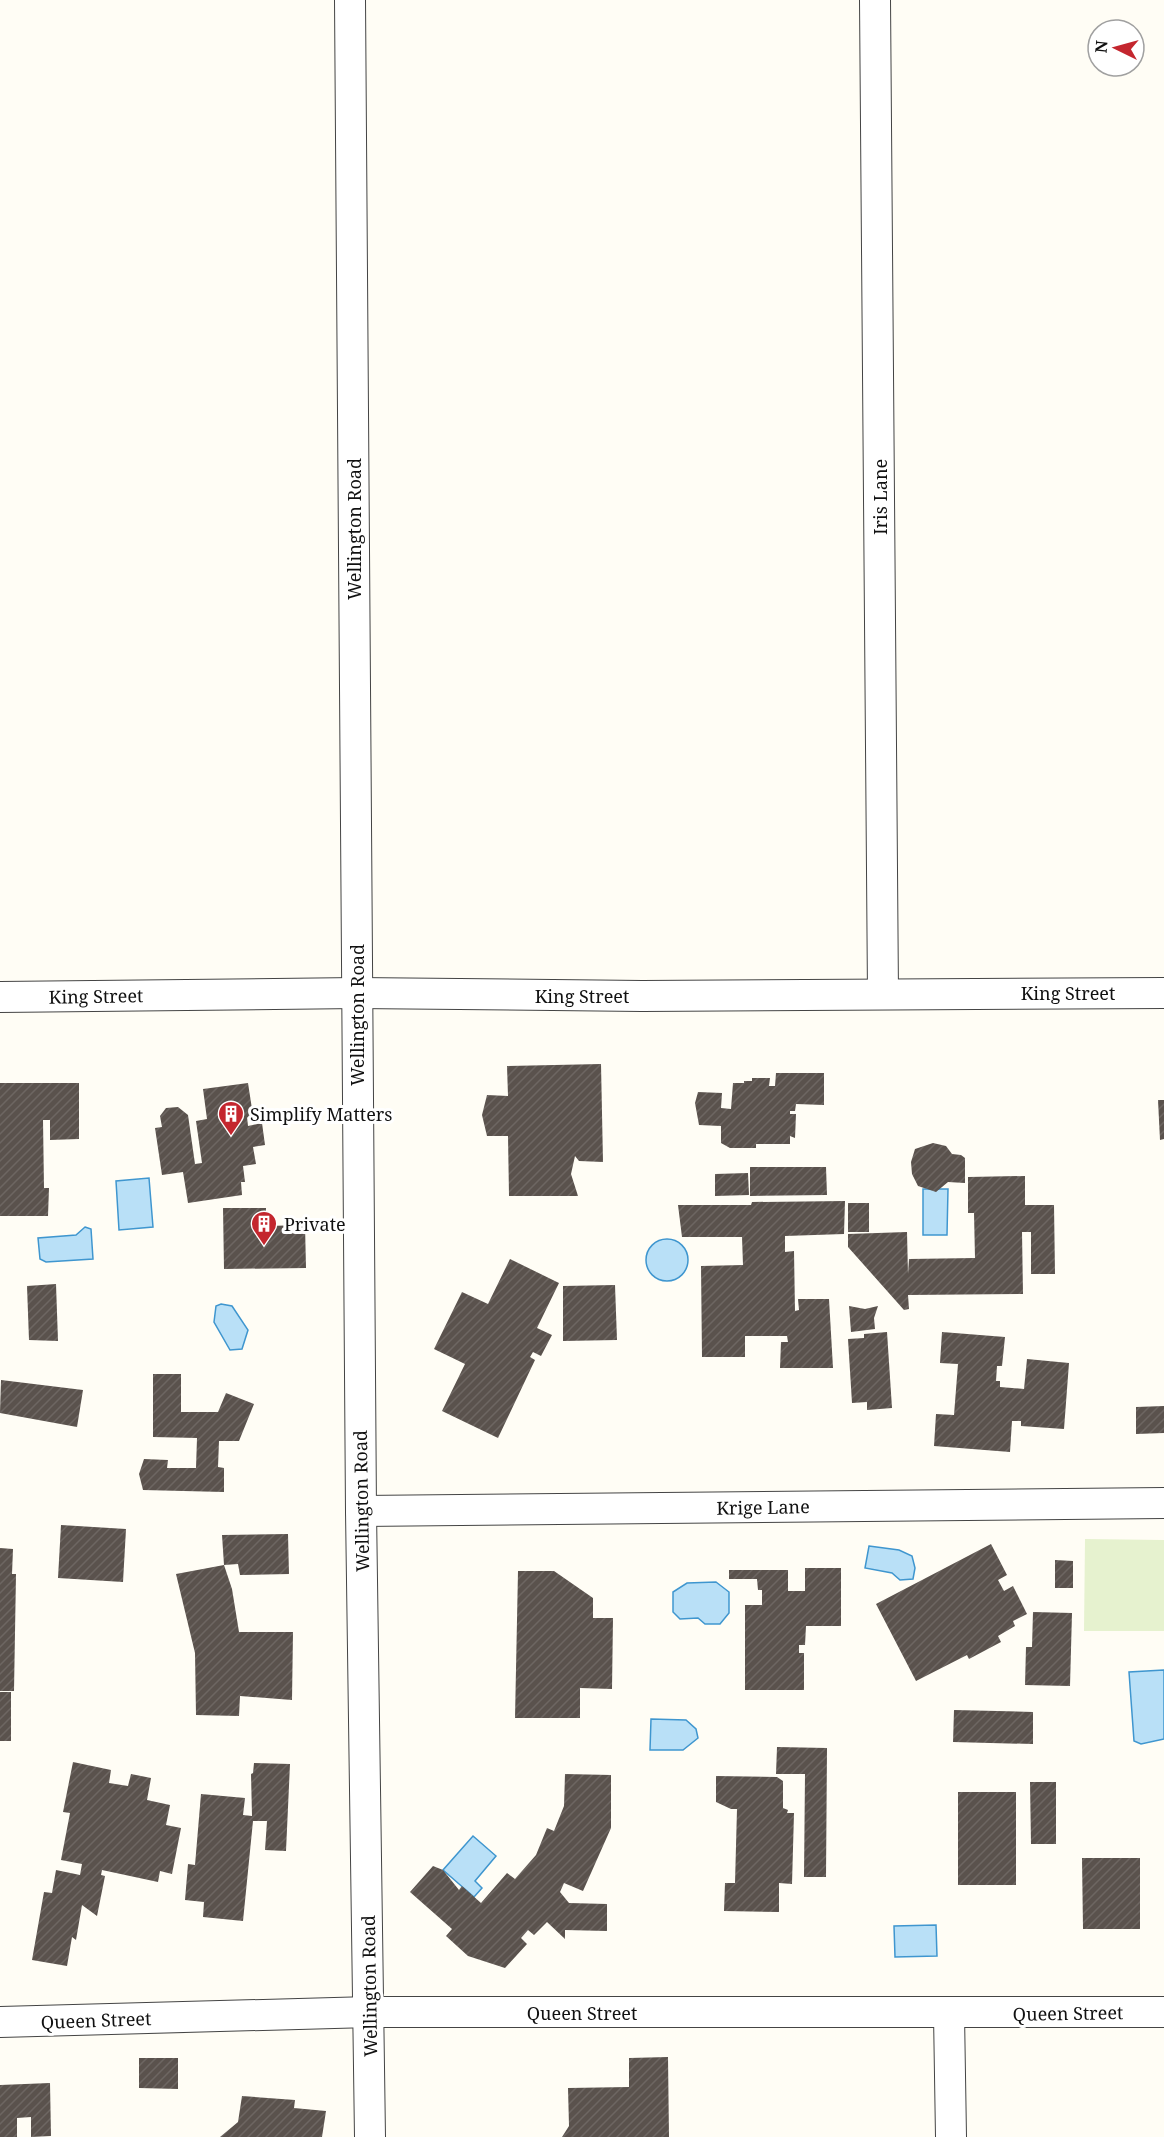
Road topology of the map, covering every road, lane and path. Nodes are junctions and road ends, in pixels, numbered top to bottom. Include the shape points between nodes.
1 (350, 0) edge
2 (875, 0) edge
3 (357, 993) junction
4 (1164, 993) edge
5 (883, 994) junction
6 (0, 997) edge
7 (1164, 1503) edge
8 (361, 1511) junction
9 (370, 2012) junction
10 (1164, 2012) edge
11 (949, 2014) junction
12 (0, 2022) edge
13 (370, 2137) edge
14 (951, 2137) edge

1 - 3 street, Wellington Road
2 - 5 street, Iris Lane
3 - 5 street, King Street
3 - 6 street, King Street
3 - 8 street, Wellington Road
4 - 5 street, King Street
7 - 8 street, Krige Lane
8 - 9 street, Wellington Road
9 - 11 street, Queen Street
9 - 12 street, Queen Street
9 - 13 street, Wellington Road
10 - 11 street, Queen Street
11 - 14 street

